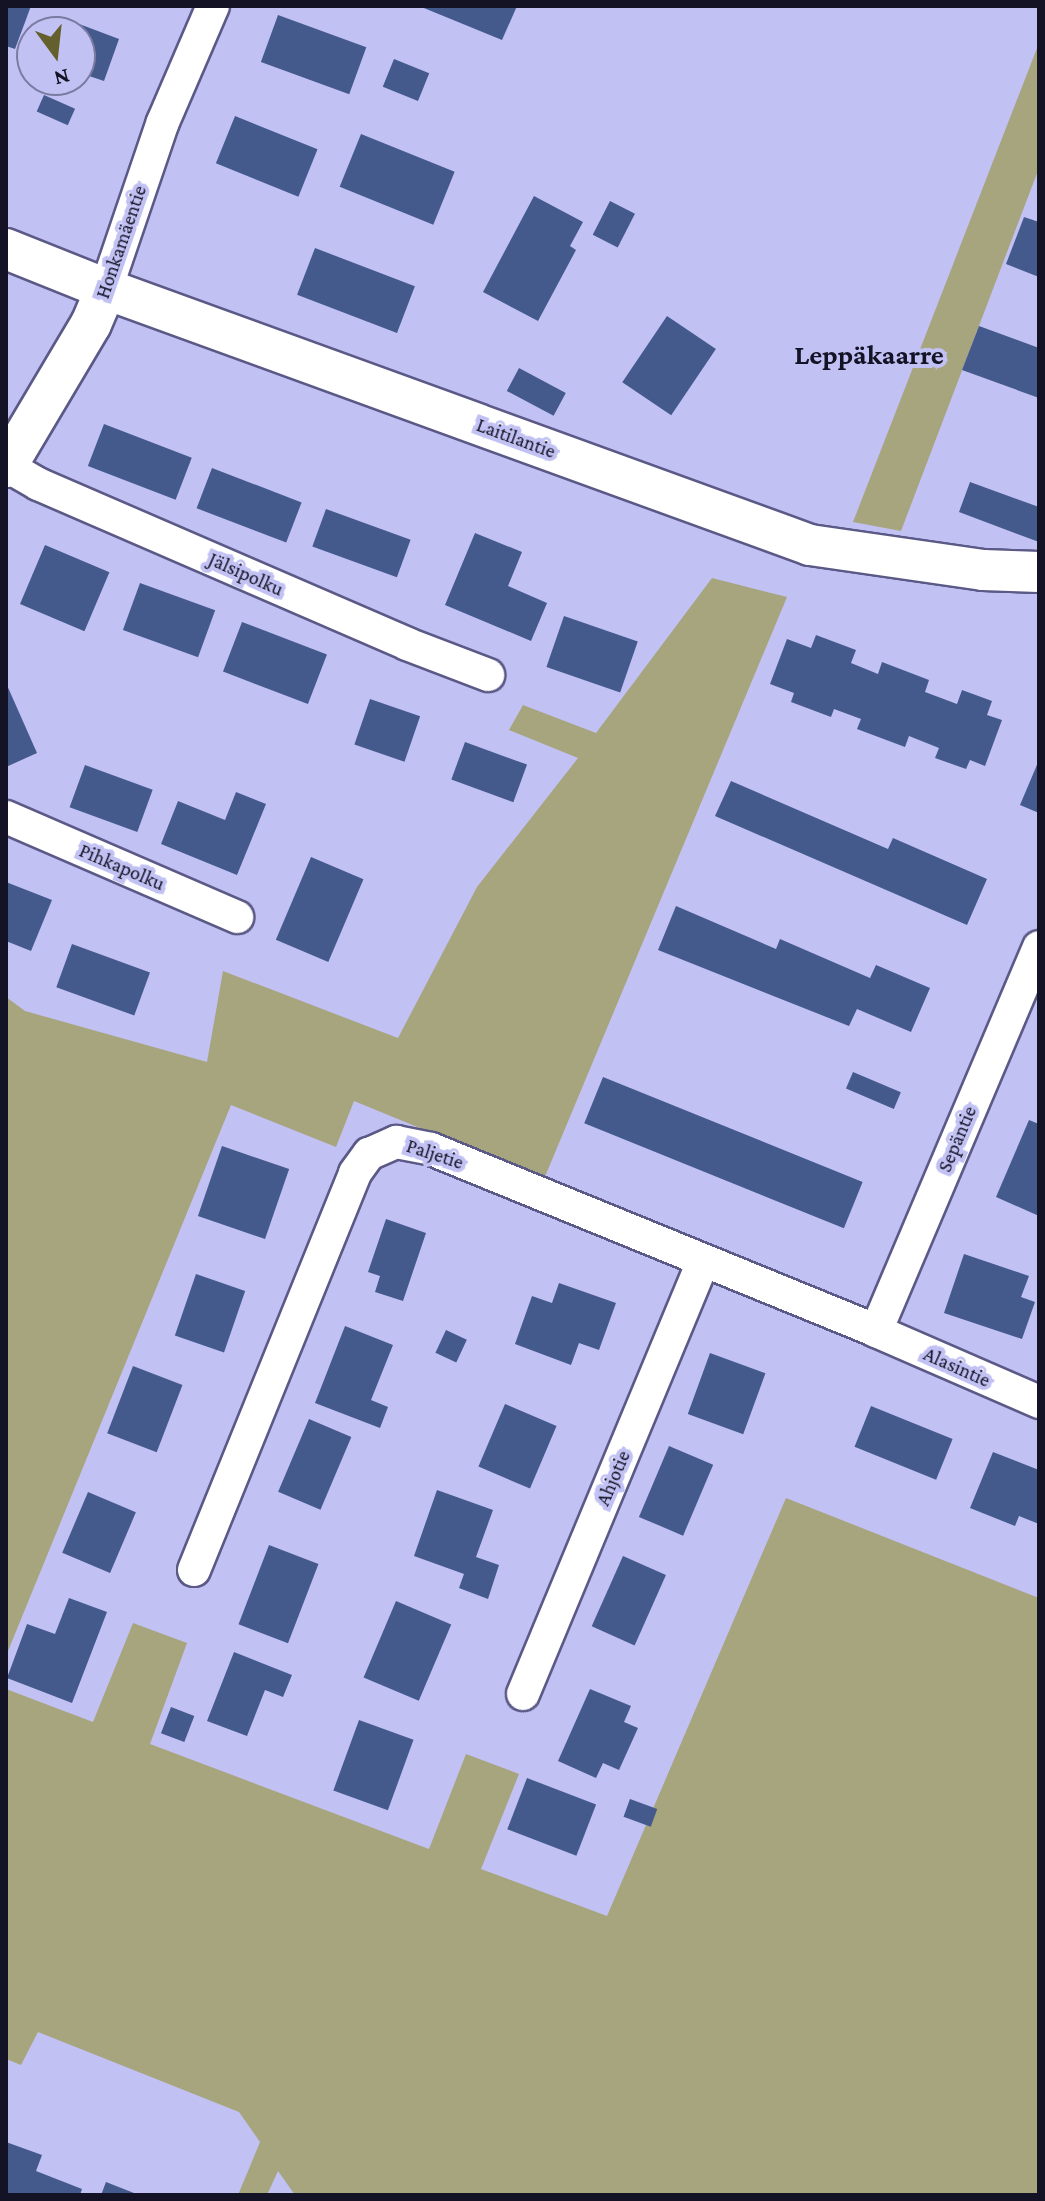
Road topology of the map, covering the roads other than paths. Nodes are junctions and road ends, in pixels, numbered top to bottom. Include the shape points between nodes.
1 (213, 6) edge
2 (6, 249) edge
3 (106, 289) junction
4 (7, 466) edge
5 (1039, 572) edge
6 (488, 675) dead end
7 (6, 817) edge
8 (237, 917) dead end
9 (1039, 947) edge
10 (703, 1262) junction
11 (876, 1331) junction
12 (1039, 1402) edge
13 (194, 1570) dead end
14 (523, 1694) dead end

1 - 3 street, Honkamäentie via 163,122
2 - 3 street, Laitilantie
3 - 4 street, Honkamäentie
3 - 5 street, Laitilantie via 810,545 983,570
4 - 6 street, Jälsipolku via 38,484
7 - 8 street, Pihkapolku
9 - 11 street, Sepäntie
10 - 11 street, Paljetie
10 - 13 street, Paljetie via 431,1149 396,1142 369,1154 355,1173
10 - 14 street, Ahjotie
11 - 12 street, Alasintie

